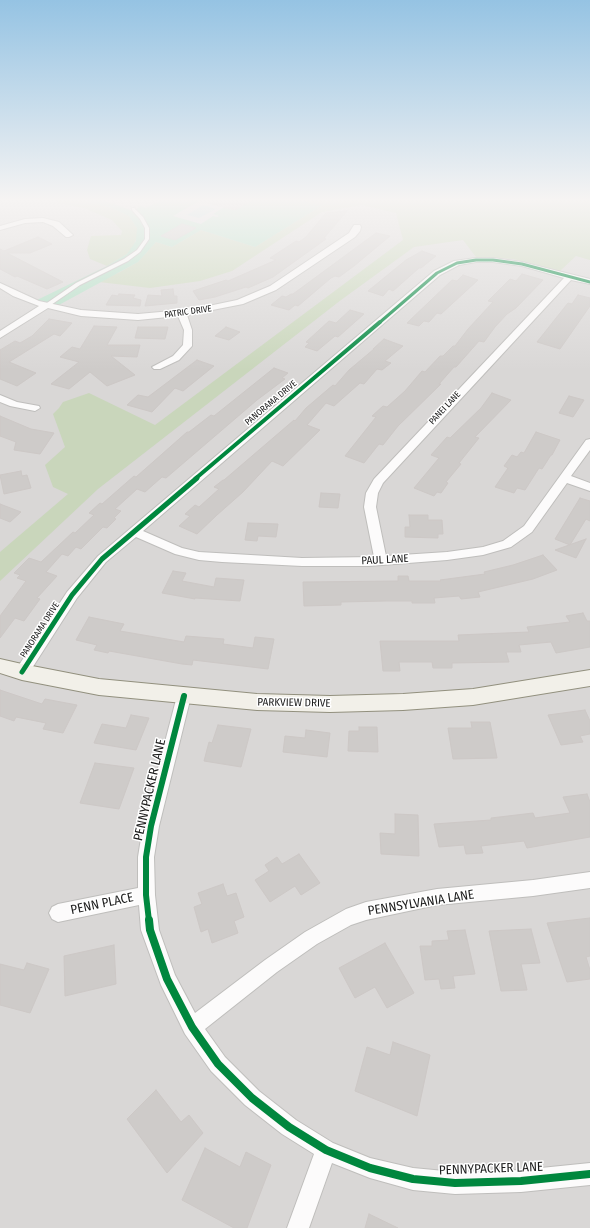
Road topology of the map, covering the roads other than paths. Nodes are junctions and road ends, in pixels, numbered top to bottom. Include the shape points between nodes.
1 (133, 255) edge
2 (322, 255) edge
3 (569, 277) junction
4 (590, 282) edge
5 (0, 285) edge
6 (46, 306) junction
7 (182, 314) junction
8 (0, 335) edge
9 (157, 367) dead end
10 (0, 398) edge
11 (35, 408) dead end
12 (590, 442) edge
13 (565, 478) junction
14 (590, 487) edge
15 (133, 531) junction
16 (381, 561) junction
17 (0, 666) edge
18 (22, 672) junction
19 (590, 678) edge
20 (184, 696) junction
21 (590, 880) edge
22 (146, 895) junction
23 (58, 913) dead end
24 (192, 1027) junction
25 (326, 1150) junction
26 (590, 1174) edge
27 (298, 1228) edge

1 - 6 lane via 78,284
2 - 7 street, PATRIC DRIVE via 273,288 232,304
3 - 4 street, PANORAMA DRIVE
3 - 15 street, PANORAMA DRIVE via 522,264 493,260 463,262 442,270
3 - 16 street, PANEI LANE via 378,481 372,493 370,507
5 - 6 street, PATRIC DRIVE
6 - 7 street, PATRIC DRIVE via 81,314 111,316 148,317
6 - 8 street
7 - 9 street via 188,330 187,346 176,358
10 - 11 street
12 - 13 street, PAUL LANE
13 - 14 street
13 - 16 street, PAUL LANE via 522,535 507,544 475,552
15 - 16 street, PAUL LANE via 179,550 209,557 302,562
15 - 18 street, PANORAMA DRIVE via 102,559 80,584
17 - 18 street, PARKVIEW DRIVE
18 - 20 street, PARKVIEW DRIVE via 100,686
19 - 20 street, PARKVIEW DRIVE via 473,696 403,702 316,704
20 - 22 street, PENNYPACKER LANE via 151,826 146,858
21 - 24 street, PENNSYLVANIA LANE via 437,897 366,911 341,921 305,942
22 - 23 street, PENN PLACE
22 - 24 street, PENNYPACKER LANE via 155,948 167,979
24 - 25 street, PENNYPACKER LANE via 218,1064 252,1098 289,1127
25 - 26 street, PENNYPACKER LANE via 392,1175 434,1182 520,1181
25 - 27 street

